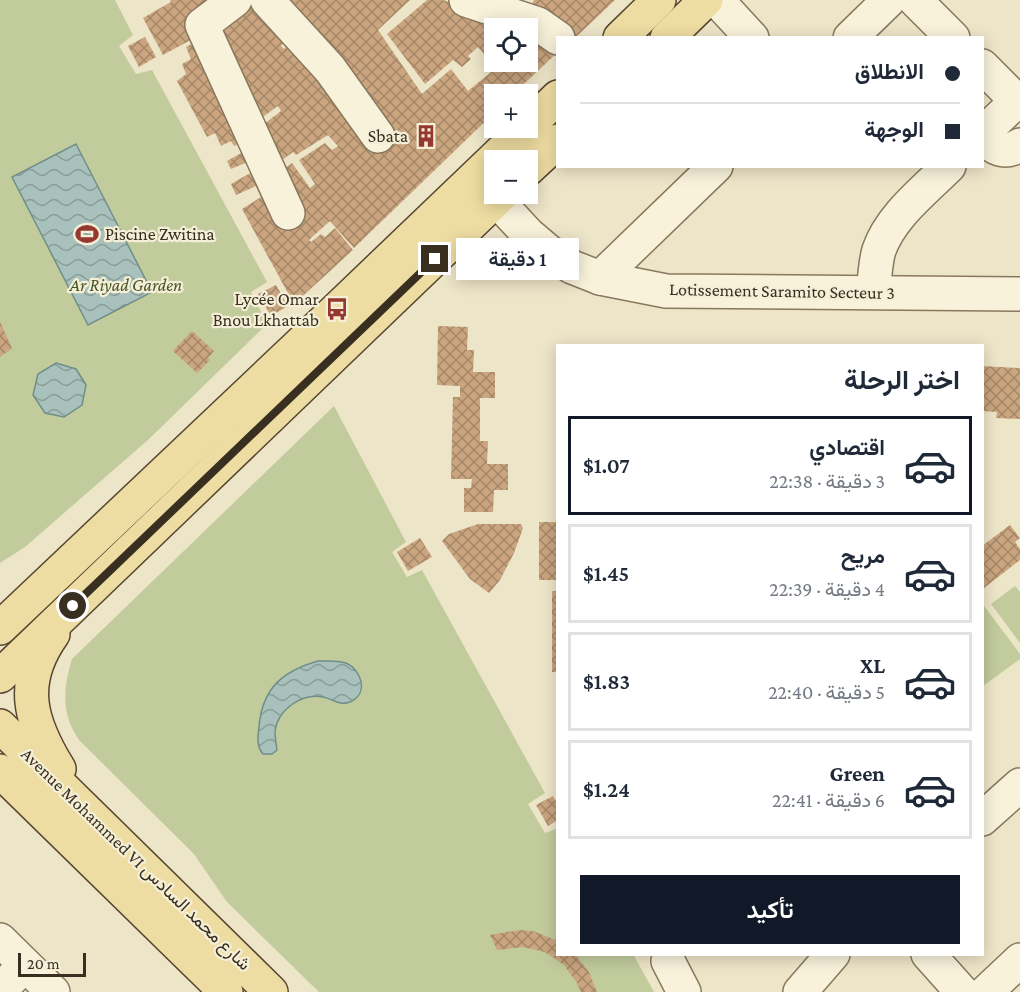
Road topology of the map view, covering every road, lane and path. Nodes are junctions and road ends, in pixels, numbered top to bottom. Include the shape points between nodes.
1 (236, 0) edge
2 (267, 0) edge
3 (466, 0) edge
4 (659, 0) edge
5 (706, 0) edge
6 (717, 0) edge
7 (889, 0) edge
8 (915, 0) edge
9 (523, 9) edge
10 (622, 36) edge
11 (669, 36) edge
12 (750, 36) edge
13 (852, 36) edge
14 (951, 36) edge
15 (556, 37) edge
16 (984, 68) edge
17 (556, 99) edge
18 (1019, 99) edge
19 (538, 116) edge
20 (984, 133) edge
21 (378, 136) dead end
22 (984, 137) edge
23 (556, 143) edge
24 (1020, 145) edge
25 (538, 160) edge
26 (714, 168) edge
27 (947, 168) edge
28 (484, 196) edge
29 (484, 197) edge
30 (503, 204) edge
31 (288, 213) dead end
32 (600, 278) junction
33 (873, 292) junction
34 (1020, 294) edge
35 (39, 591) junction
36 (73, 606) junction
37 (0, 616) edge
38 (0, 628) edge
39 (0, 676) edge
40 (0, 726) edge
41 (0, 771) edge
42 (1020, 785) edge
43 (82, 806) junction
44 (984, 817) edge
45 (0, 940) edge
46 (831, 956) edge
47 (929, 956) edge
48 (1020, 960) edge
49 (668, 961) dead end
50 (25, 965) junction
51 (0, 990) edge
52 (803, 991) edge
53 (53, 992) edge
54 (226, 992) edge
55 (271, 992) edge
56 (684, 992) edge
57 (962, 992) edge
58 (986, 992) edge

1 - 31 street via 202,25
2 - 21 street via 330,69
3 - 9 street
4 - 10 main road
5 - 11 main road
6 - 12 street
7 - 13 street
8 - 14 street
9 - 15 street
16 - 18 street
17 - 19 main road
18 - 20 street
22 - 24 street via 1002,151
23 - 25 main road
26 - 32 street
27 - 33 street via 910,204 886,235 878,252
28 - 35 main road
29 - 36 main road
30 - 32 street, Lotissement Saramito Secteur 3 via 548,251 572,267
32 - 33 street, Lotissement Saramito Secteur 3 via 666,291
33 - 34 street, Lotissement Saramito Secteur 3
35 - 37 main road
35 - 38 main road
36 - 39 main road
36 - 43 main road via 42,653 34,675 32,699 33,716 45,746
40 - 43 main road, Avenue Mohammed VI شارع محمد السادس
41 - 54 main road, Avenue Mohammed VI شارع محمد السادس
42 - 44 street
43 - 55 main road, Avenue Mohammed VI شارع محمد السادس
45 - 50 street
46 - 52 street
47 - 57 street
48 - 58 street
49 - 56 street
50 - 51 street
50 - 53 street

